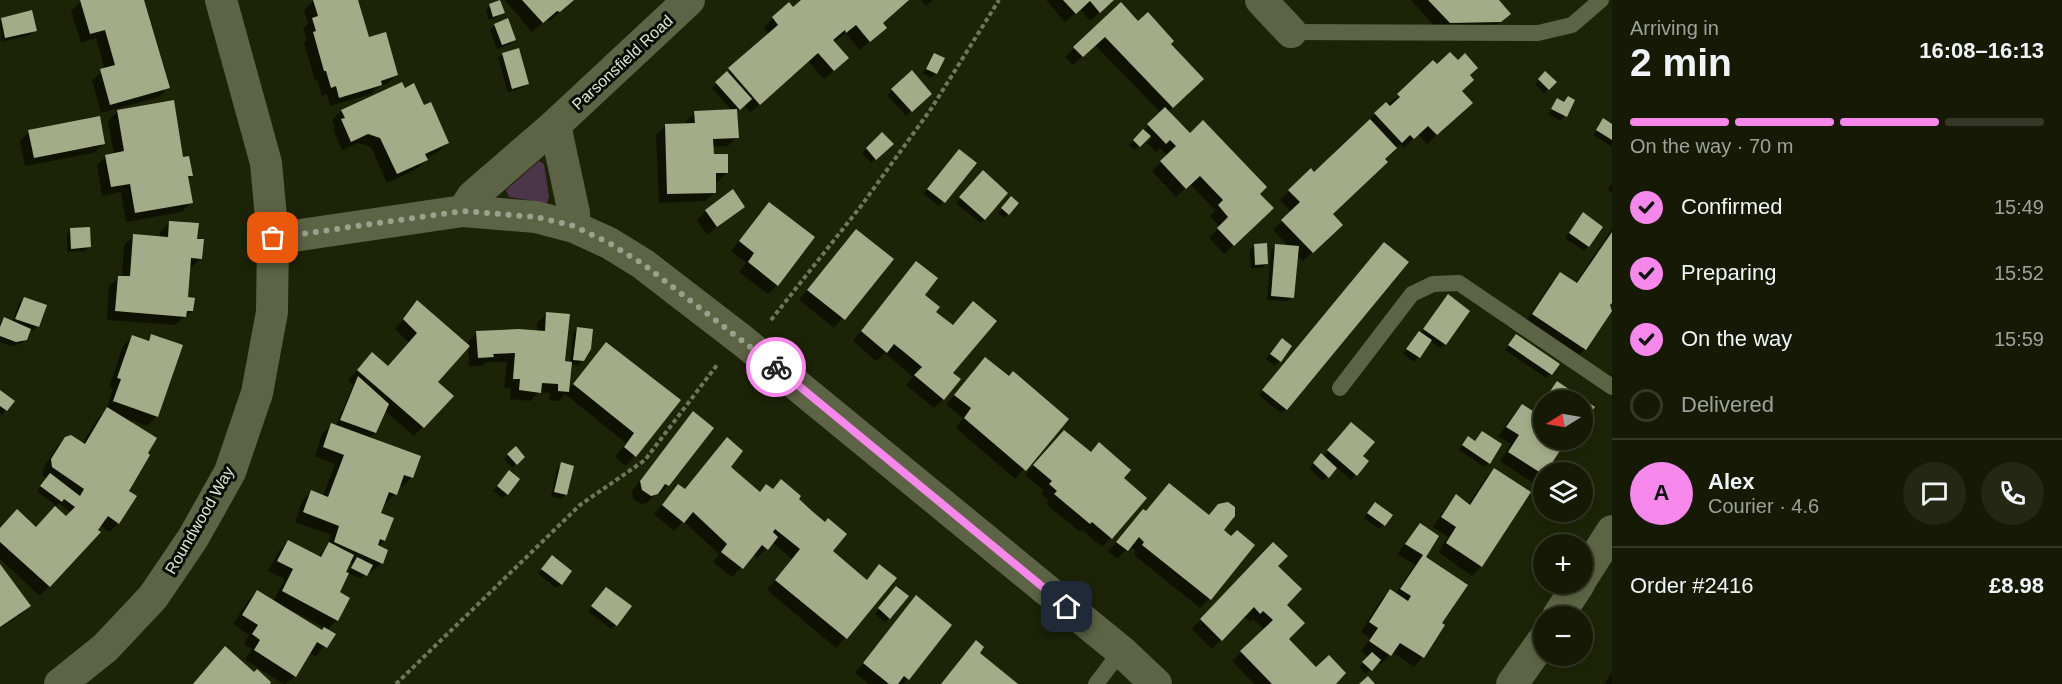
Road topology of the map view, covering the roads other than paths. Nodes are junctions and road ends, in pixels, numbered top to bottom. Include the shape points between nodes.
1 (221, 0) edge
2 (689, 0) edge
3 (1261, 0) edge
4 (1601, 0) edge
5 (1291, 32) joint
6 (555, 125) junction
7 (463, 211) junction
8 (574, 226) junction
9 (273, 238) junction
10 (1612, 387) edge
11 (1340, 388) dead end
12 (1612, 531) edge
13 (1593, 561) edge
14 (1121, 651) junction
15 (1533, 654) edge
16 (60, 684) edge
17 (1096, 684) edge
18 (1156, 684) edge
19 (1512, 684) edge

1 - 9 street, Roundwood Way via 266,163
2 - 6 street, Parsonsfield Road
3 - 5 street
4 - 5 lane via 1572,25 1538,33
6 - 7 street, Parsonsfield Road via 473,196
6 - 8 street
7 - 8 street via 536,217
7 - 9 street
8 - 14 street via 643,264 743,341
9 - 16 street, Roundwood Way via 272,312 257,393 230,471 193,538 153,597 105,648
10 - 11 lane via 1459,283 1433,284 1412,294
12 - 13 street
14 - 17 lane
14 - 18 street
15 - 19 street

